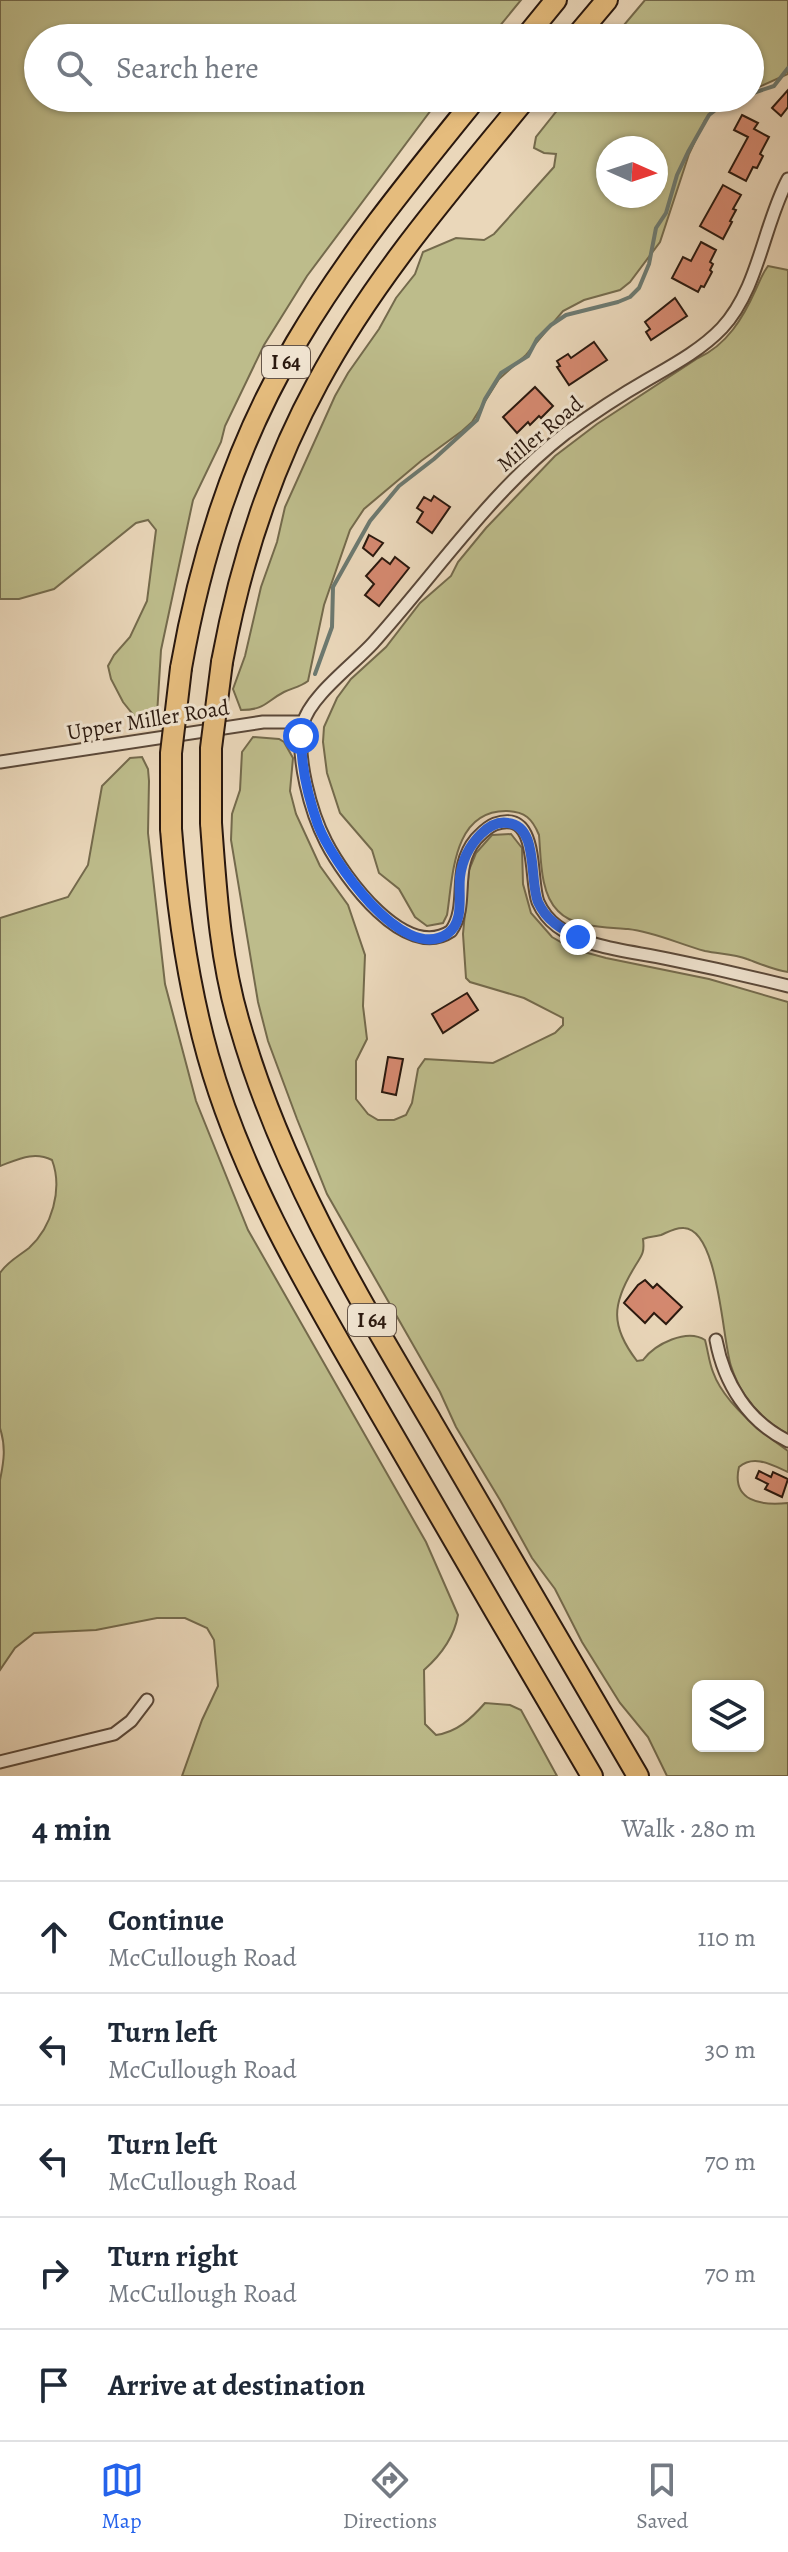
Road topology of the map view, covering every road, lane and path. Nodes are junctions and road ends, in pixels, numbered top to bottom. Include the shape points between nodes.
1 (556, 0) edge
2 (607, 0) edge
3 (536, 24) edge
4 (587, 24) edge
5 (465, 112) edge
6 (515, 112) edge
7 (788, 179) edge
8 (303, 722) junction
9 (0, 762) edge
10 (788, 986) edge
11 (716, 1340) dead end
12 (788, 1441) edge
13 (147, 1700) dead end
14 (0, 1762) edge
15 (592, 1776) edge
16 (638, 1776) edge

1 - 3 highway
2 - 4 highway
5 - 15 highway, I 64, bridge via 348,262 295,345 249,434 214,528 191,615 171,753 171,829 194,1003 208,1058 251,1173 313,1297
6 - 16 highway, I 64, bridge via 359,315 318,382 274,476 257,520 222,662 211,748 211,823 218,907 238,1022 278,1139 337,1259
7 - 8 street, Miller Road via 747,287 723,327 534,460 316,701
8 - 9 street, Upper Miller Road via 263,722
8 - 10 street via 303,764 325,841 369,902 410,934 434,939 451,931 459,914 460,876 470,847 491,826 506,822 518,826 528,839 538,903 563,930 595,943
11 - 12 street via 720,1362 753,1418
13 - 14 street via 114,1734

